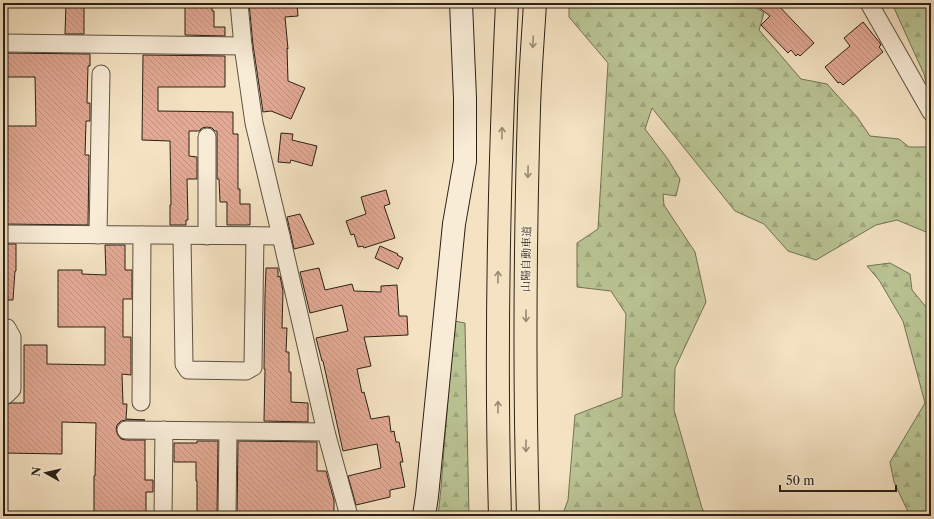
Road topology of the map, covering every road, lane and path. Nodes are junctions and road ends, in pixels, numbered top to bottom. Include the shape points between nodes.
1 (239, 3) edge
2 (461, 3) edge
3 (507, 3) edge
4 (535, 3) edge
5 (869, 3) edge
6 (3, 43) edge
7 (243, 46) junction
8 (101, 74) dead end
9 (931, 112) edge
10 (207, 137) dead end
11 (3, 234) edge
12 (98, 235) junction
13 (142, 235) junction
14 (182, 236) junction
15 (207, 236) junction
16 (255, 236) junction
17 (281, 236) junction
18 (3, 328) edge
19 (3, 395) edge
20 (141, 402) dead end
21 (126, 430) dead end
22 (164, 430) junction
23 (228, 431) junction
24 (326, 432) junction
25 (163, 516) edge
26 (227, 516) edge
27 (349, 516) edge
28 (424, 516) edge
29 (500, 516) edge
30 (528, 516) edge

1 - 7 street
2 - 28 street via 465,98 464,161 454,224
29 -> 3 highway via 498,285
4 -> 30 highway, 山陽自動車道 via 529,107 526,279
5 - 9 street
6 - 7 street
7 - 17 street via 254,123
8 - 12 street
10 - 15 street
11 - 12 street
12 - 13 street
13 - 14 street
13 - 20 street
14 - 15 street
14 - 16 street via 184,364 188,370 246,371 253,367
15 - 16 street
16 - 17 street
17 - 24 street
18 - 19 street via 7,328 12,337 12,389
21 - 22 street
22 - 23 street
22 - 25 street
23 - 24 street
23 - 26 street
24 - 27 street

